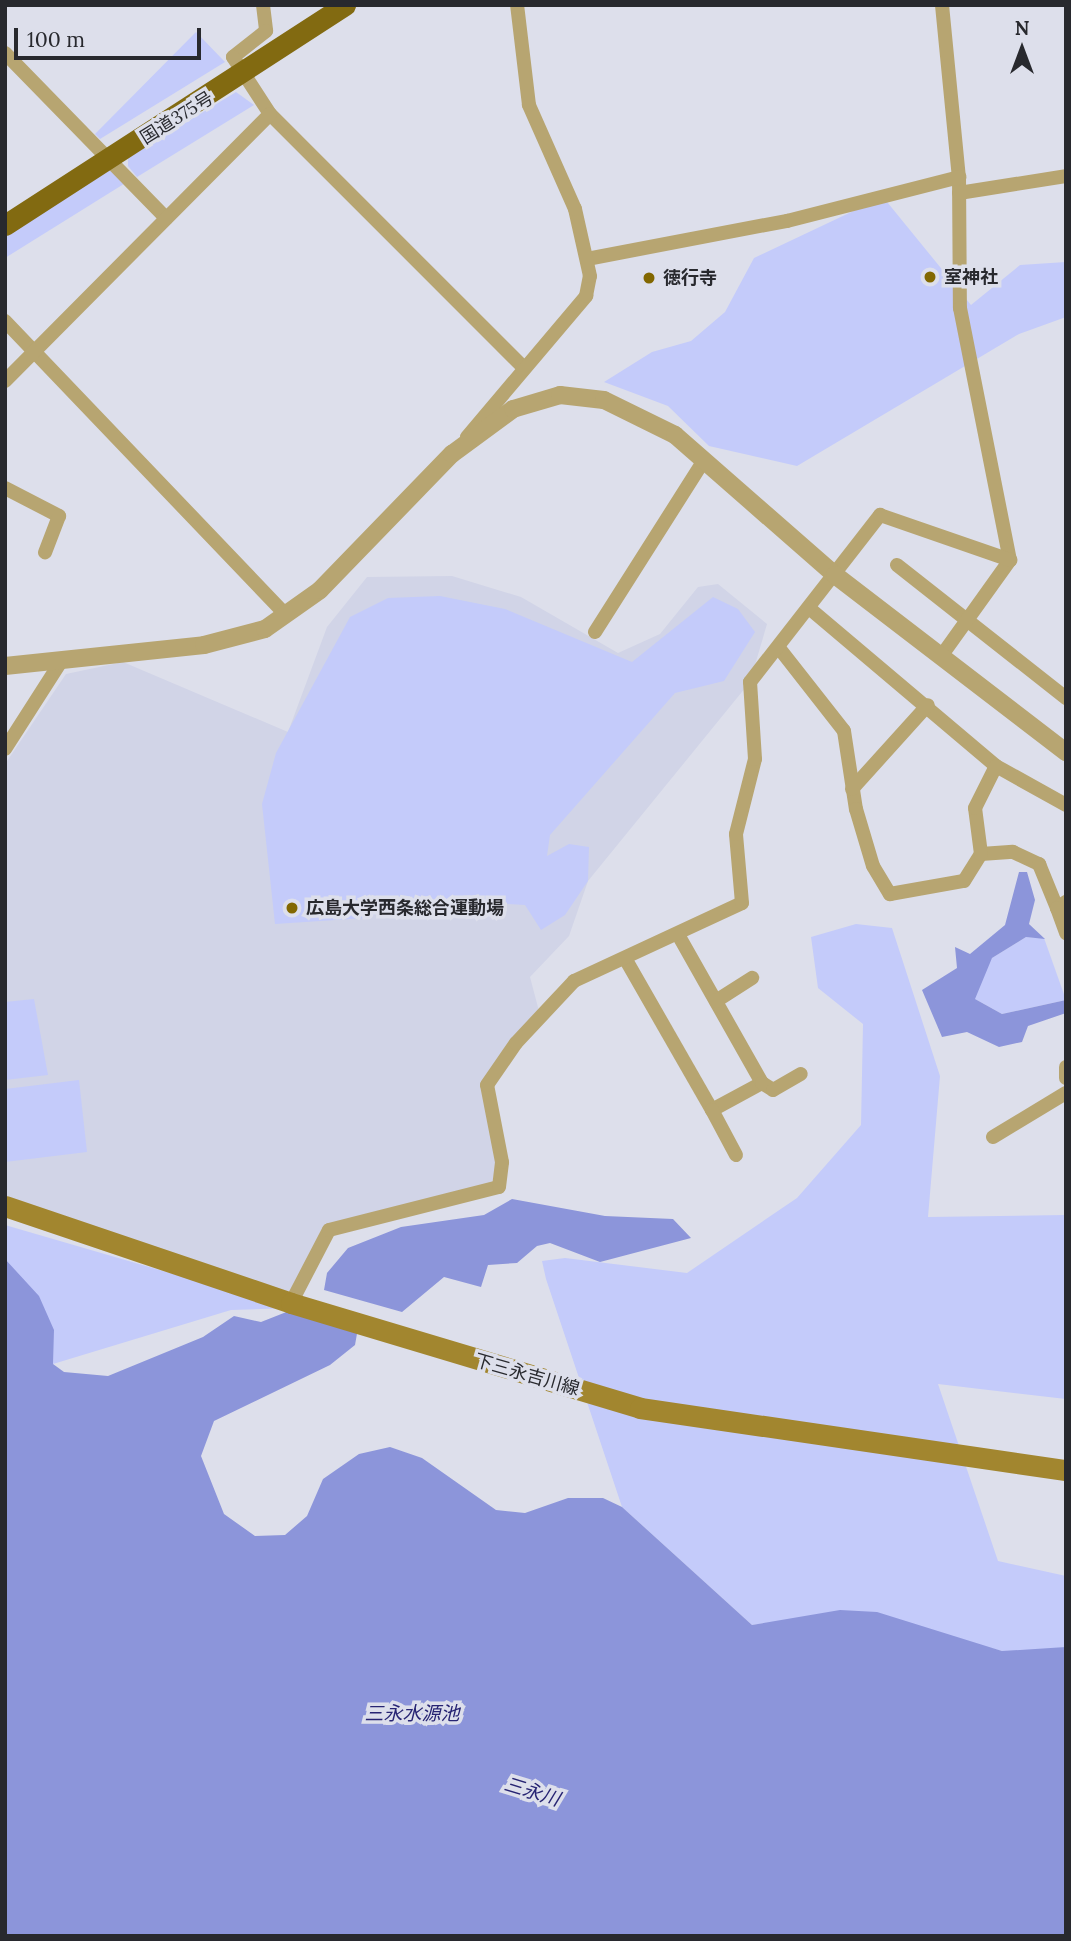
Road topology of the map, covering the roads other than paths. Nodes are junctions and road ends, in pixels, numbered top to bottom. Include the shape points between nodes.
1 (263, 5) edge
2 (345, 5) edge
3 (517, 5) edge
4 (942, 5) edge
5 (5, 53) edge
6 (245, 74) junction
7 (270, 114) junction
8 (112, 158) junction
9 (1066, 176) edge
10 (959, 177) junction
11 (959, 193) junction
12 (166, 218) junction
13 (5, 225) edge
14 (587, 259) junction
15 (5, 321) edge
16 (34, 351) junction
17 (522, 365) junction
18 (5, 382) edge
19 (452, 454) junction
20 (704, 460) junction
21 (5, 488) edge
22 (45, 552) dead end
23 (1010, 560) junction
24 (897, 565) dead end
25 (835, 575) junction
26 (809, 608) junction
27 (286, 615) junction
28 (965, 622) junction
29 (595, 632) dead end
30 (779, 648) junction
31 (942, 655) junction
32 (62, 660) junction
33 (5, 666) edge
34 (1066, 698) edge
35 (928, 705) junction
36 (5, 749) edge
37 (1066, 752) edge
38 (996, 766) junction
39 (852, 789) junction
40 (1066, 805) edge
41 (981, 854) junction
42 (1062, 905) edge
43 (1066, 933) edge
44 (680, 936) junction
45 (626, 960) junction
46 (752, 978) dead end
47 (716, 1001) junction
48 (1066, 1067) edge
49 (801, 1074) dead end
50 (1066, 1077) edge
51 (762, 1083) junction
52 (1066, 1093) edge
53 (712, 1110) junction
54 (993, 1138) dead end
55 (736, 1155) dead end
56 (5, 1206) edge
57 (291, 1303) junction
58 (1066, 1470) edge

1 - 6 street via 266,32 233,57
2 - 6 highway, 国道375号
3 - 14 street via 529,105 575,209
4 - 10 street
5 - 8 street
6 - 7 street
6 - 8 highway, 国道375号
7 - 12 street
7 - 17 street
8 - 12 street
8 - 13 highway, 国道375号
9 - 11 street
10 - 11 street
10 - 14 street via 788,221
11 - 23 street via 960,308
12 - 16 street
14 - 17 street via 586,296
15 - 16 street
16 - 18 street
16 - 27 street
17 - 19 street
19 - 20 street via 513,409 560,395 604,400 642,415
19 - 27 street via 320,590
20 - 25 street
20 - 29 street
21 - 22 street via 59,516
23 - 25 street via 880,514
23 - 28 street
24 - 28 street
25 - 26 street
25 - 31 street
26 - 30 street
26 - 35 street
27 - 32 street via 265,629 204,645
28 - 31 street
28 - 34 street
30 - 39 street via 844,731
30 - 44 street via 750,682 755,759 736,834 742,903
31 - 37 street
32 - 33 street
32 - 36 street
35 - 38 street
35 - 39 street
38 - 40 street
38 - 41 street via 975,808
39 - 41 street via 873,866 890,894 964,881
41 - 42 street via 1029,855
42 - 43 street
44 - 45 street
44 - 47 street
45 - 53 street
45 - 57 street via 574,981 487,1085 502,1162 499,1187 329,1230
46 - 47 street
47 - 51 street
48 - 50 street
49 - 51 street via 773,1090
51 - 53 street
52 - 54 street
53 - 55 street
56 - 57 main road, 下三永吉川線
57 - 58 main road, 下三永吉川線 via 640,1408

